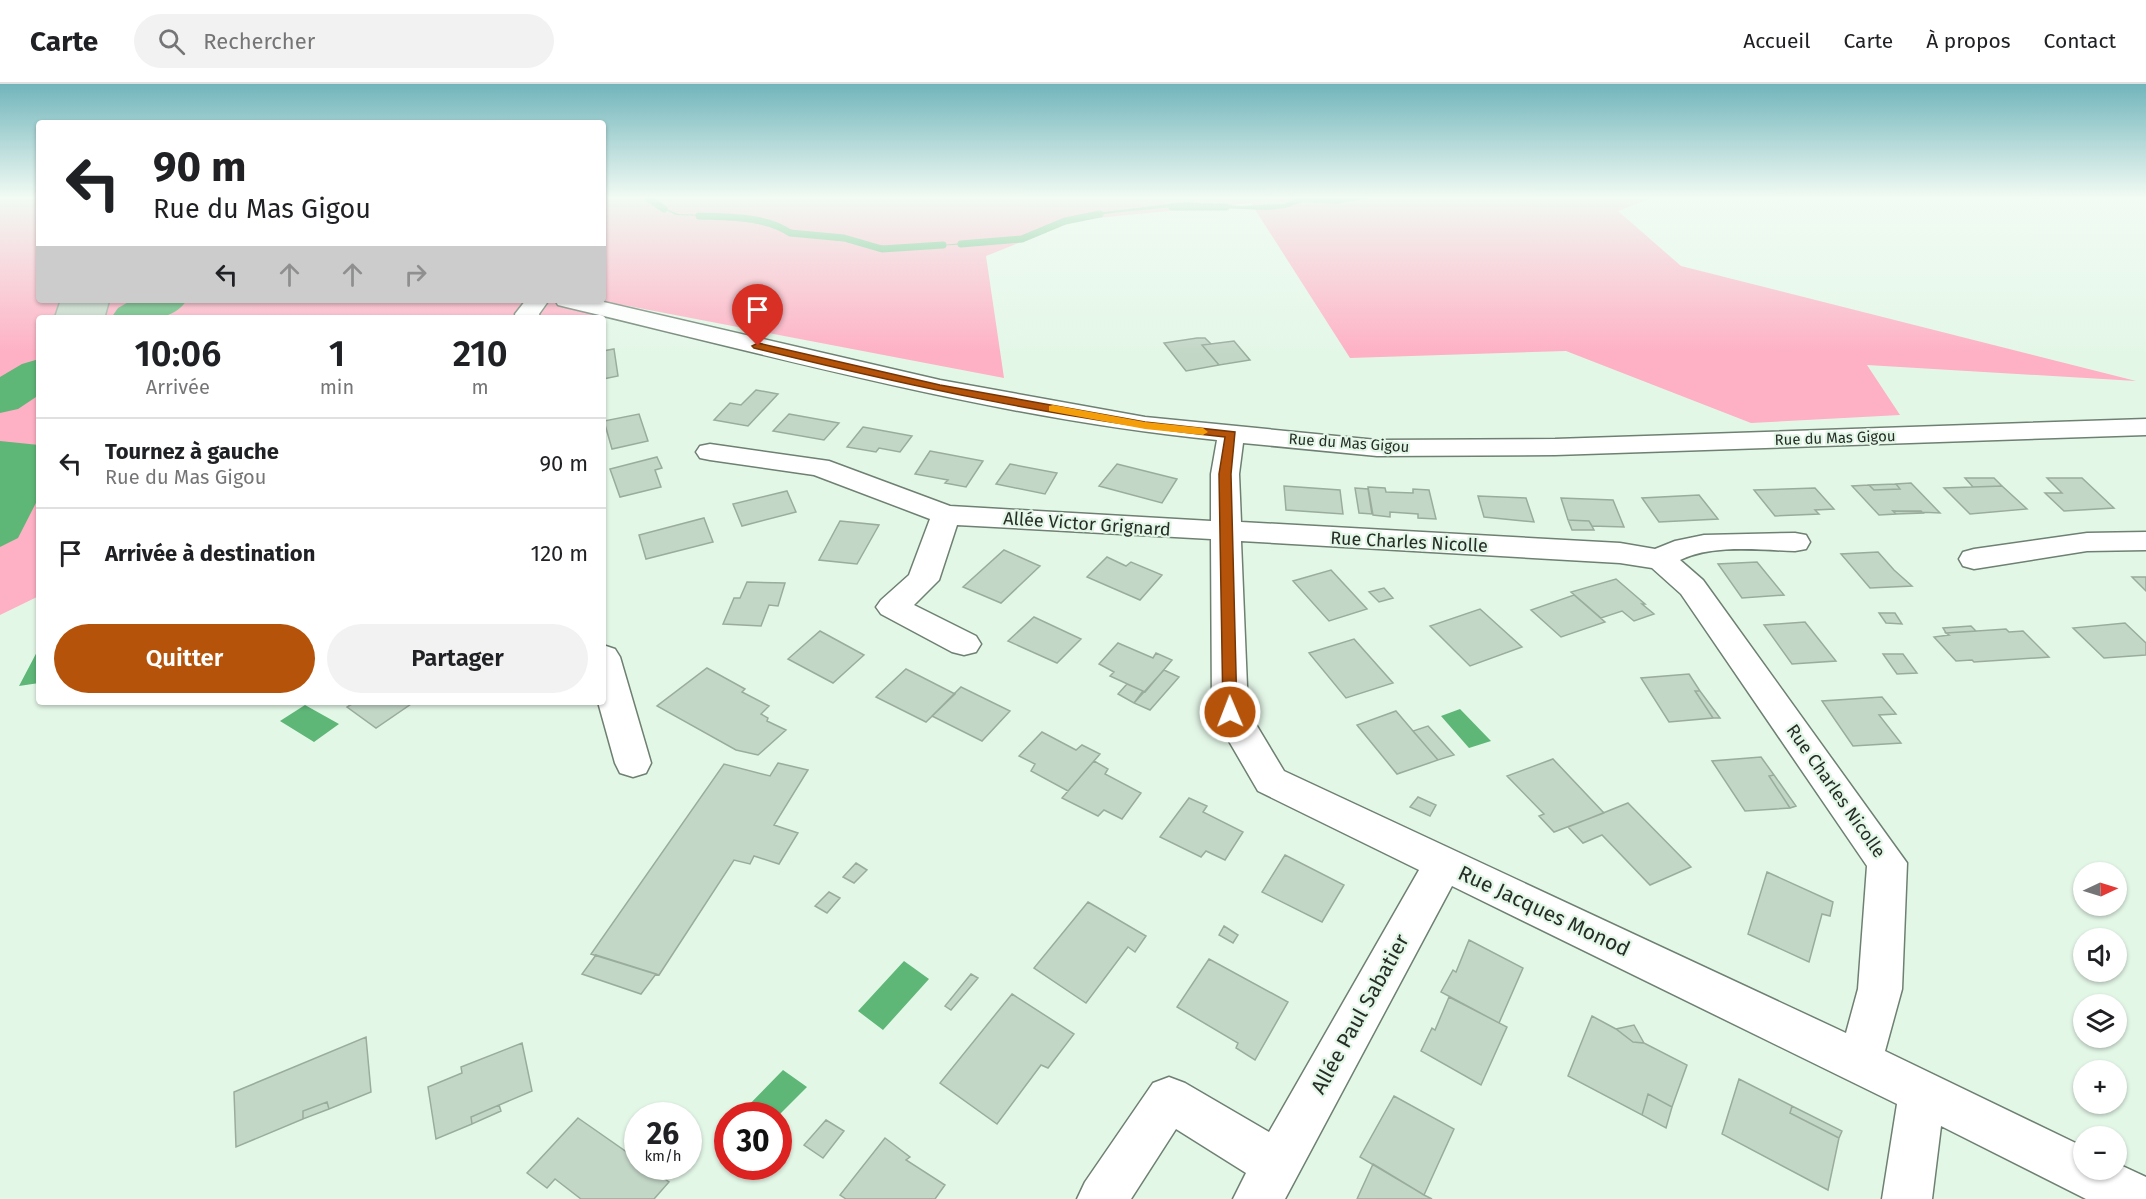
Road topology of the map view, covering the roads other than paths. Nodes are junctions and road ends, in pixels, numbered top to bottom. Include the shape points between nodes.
1 (579, 303) edge
2 (2146, 428) edge
3 (1231, 435) junction
4 (710, 452) dead end
5 (946, 515) junction
6 (1227, 533) junction
7 (2146, 541) edge
8 (1795, 542) dead end
9 (1974, 559) dead end
10 (1661, 560) junction
11 (964, 644) dead end
12 (606, 668) edge
13 (633, 763) dead end
14 (1443, 864) junction
15 (1860, 1062) junction
16 (1922, 1093) junction
17 (1268, 1182) edge
18 (1102, 1199) edge
19 (1907, 1199) edge
20 (2138, 1199) edge

1 - 3 street, Rue du Mas Gigou via 940,388 1145,425
2 - 3 street, Rue du Mas Gigou via 1555,447 1377,448
3 - 6 street, Rue Jacques Monod via 1225,474
4 - 5 street, Allée Victor Grignard via 819,467
5 - 6 street, Allée Victor Grignard
5 - 11 street via 923,580 892,607
6 - 10 street, Rue Charles Nicolle via 1620,553
6 - 14 street, Rue Jacques Monod via 1230,712 1271,781
7 - 9 street via 2087,542
8 - 10 street via 1703,544 1668,552
10 - 15 street, Rue Charles Nicolle via 1692,587 1887,863 1880,989
12 - 13 street
14 - 15 street, Rue Jacques Monod
14 - 17 street, Allée Paul Sabatier
15 - 16 street, Rue Jacques Monod
16 - 19 street
16 - 20 street, Rue Jacques Monod
17 - 18 street, Allée Paul Sabatier via 1169,1099

